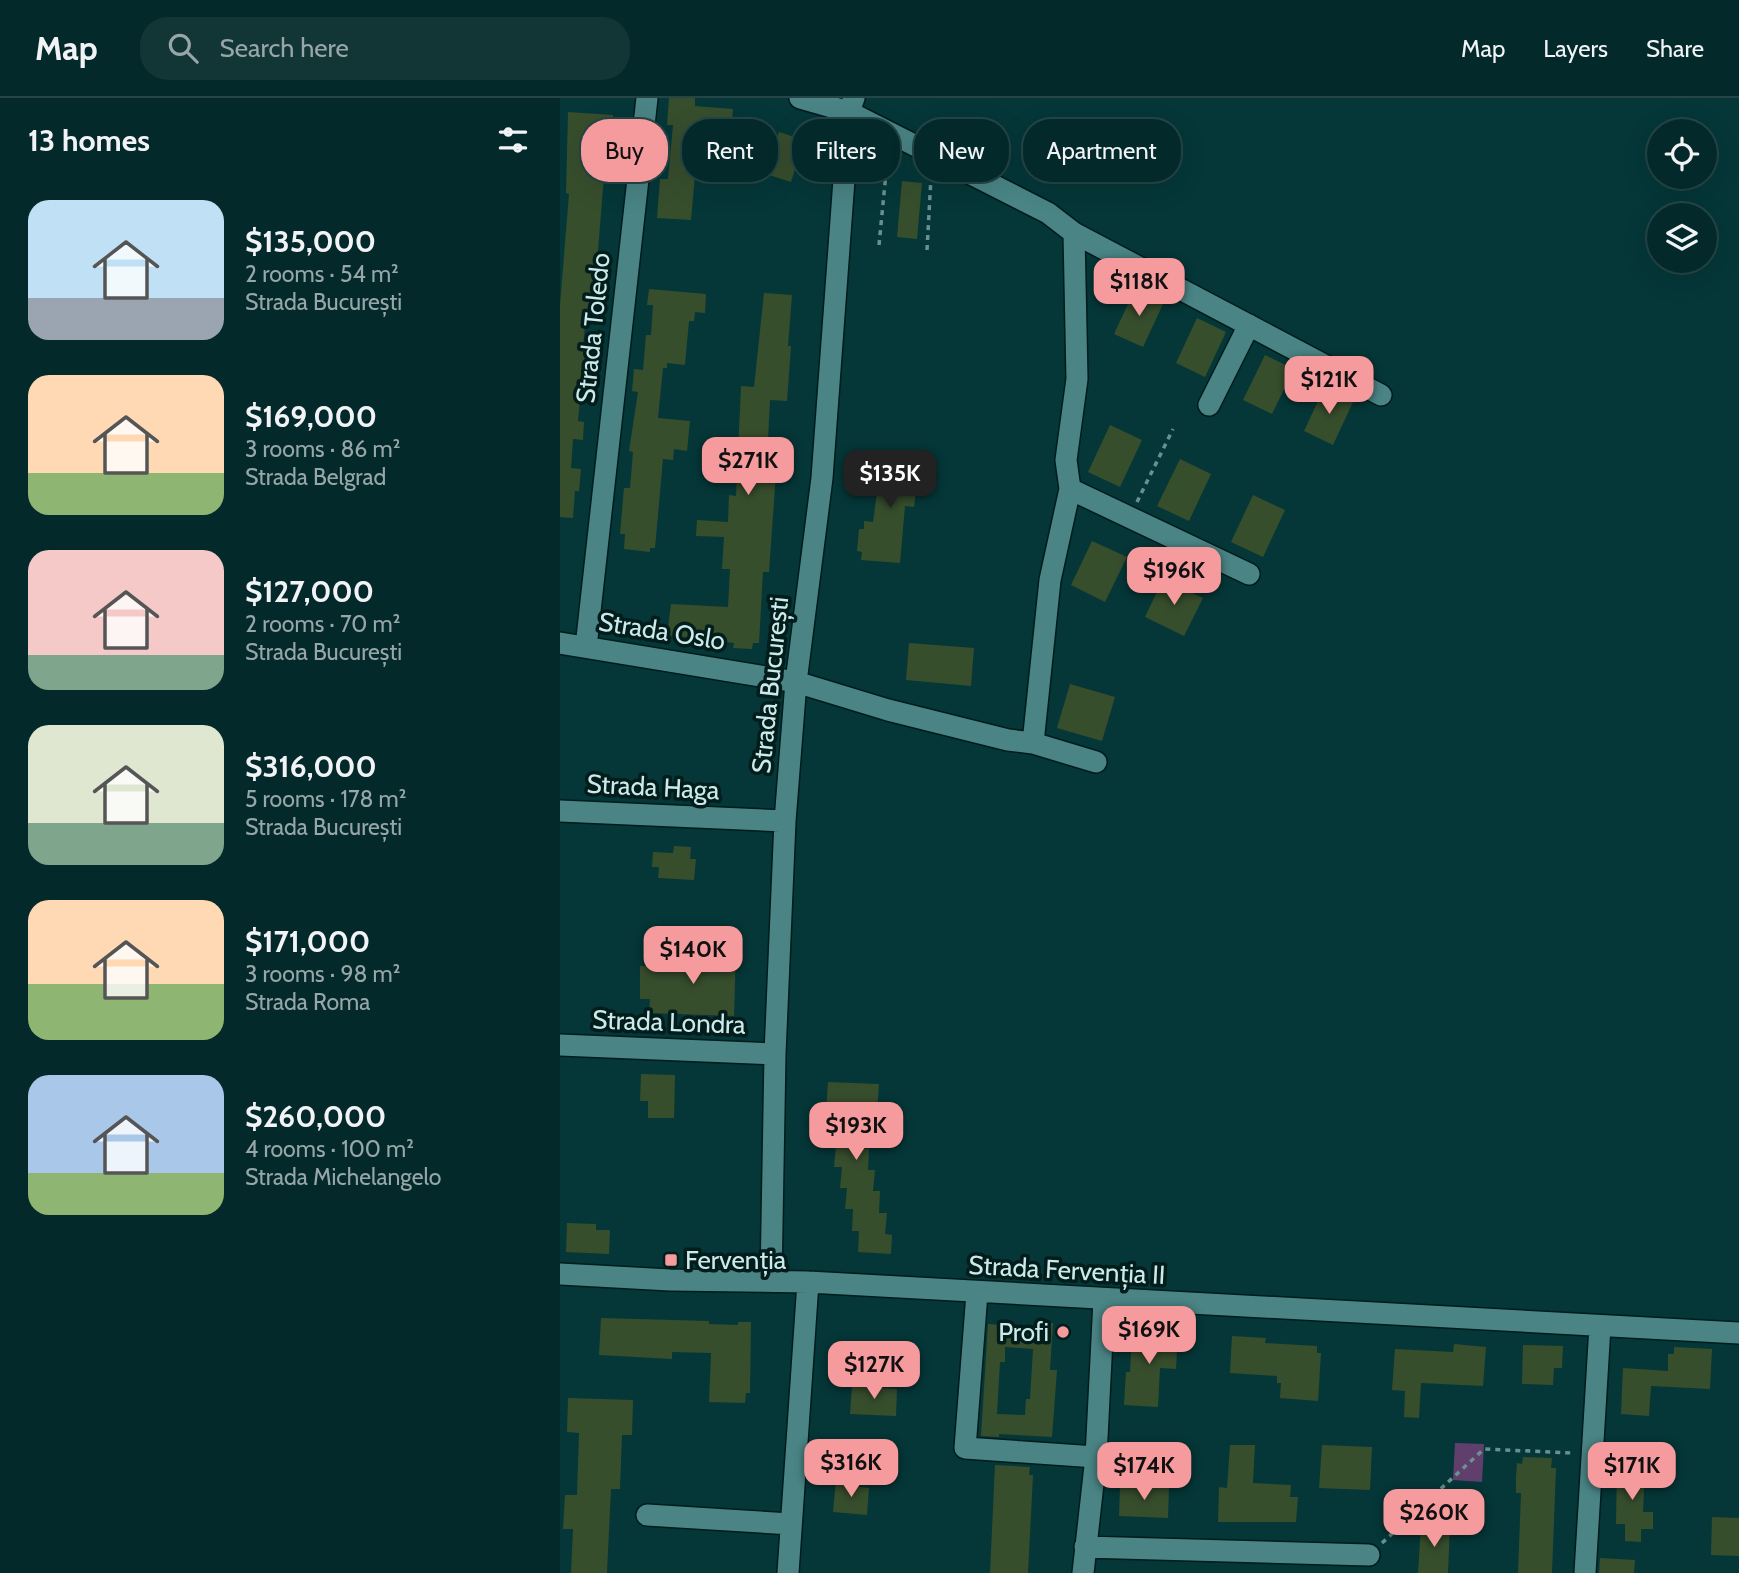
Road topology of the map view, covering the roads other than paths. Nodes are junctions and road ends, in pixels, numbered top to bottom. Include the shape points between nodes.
1 (646, 98) edge
2 (800, 98) edge
3 (851, 105) edge
4 (1074, 233) junction
5 (1249, 326) junction
6 (1381, 395) dead end
7 (1209, 405) dead end
8 (1070, 489) junction
9 (1249, 574) dead end
10 (560, 643) edge
11 (586, 647) junction
12 (796, 682) junction
13 (1033, 743) junction
14 (1096, 762) dead end
15 (560, 811) edge
16 (785, 821) junction
17 (560, 1045) edge
18 (775, 1054) junction
19 (560, 1274) edge
20 (771, 1280) junction
21 (807, 1282) junction
22 (977, 1293) junction
23 (1104, 1300) junction
24 (1600, 1326) junction
25 (1739, 1333) edge
26 (1096, 1457) junction
27 (647, 1515) dead end
28 (791, 1524) junction
29 (1084, 1547) junction
30 (1369, 1555) road end
31 (788, 1573) edge
32 (1083, 1573) edge
33 (1585, 1573) edge

1 - 11 street, Strada Toledo
2 - 3 street
3 - 4 street via 1048,213
3 - 12 street, Strada București via 822,478
4 - 5 street
4 - 8 street via 1077,379 1066,460
5 - 6 street
5 - 7 street
8 - 9 street
8 - 13 street via 1050,580
10 - 11 street, Strada Oslo
11 - 12 street, Strada Oslo
12 - 13 street, Strada Oslo via 948,726
12 - 16 street, Strada București
13 - 14 street, Strada Oslo
15 - 16 street, Strada Haga
16 - 18 street, Strada București
17 - 18 street, Strada Londra
18 - 20 street, Strada București
19 - 20 street, Strada Fervenția II
20 - 21 street, Strada Fervenția II
21 - 22 street, Strada Fervenția II
21 - 28 street
22 - 23 street, Strada Fervenția II
22 - 26 street via 965,1448
23 - 24 street, Strada Fervenția II
23 - 26 street
24 - 25 street, Strada Fervenția II
24 - 33 street
26 - 29 street
27 - 28 street
28 - 31 street
29 - 30 street
29 - 32 street

